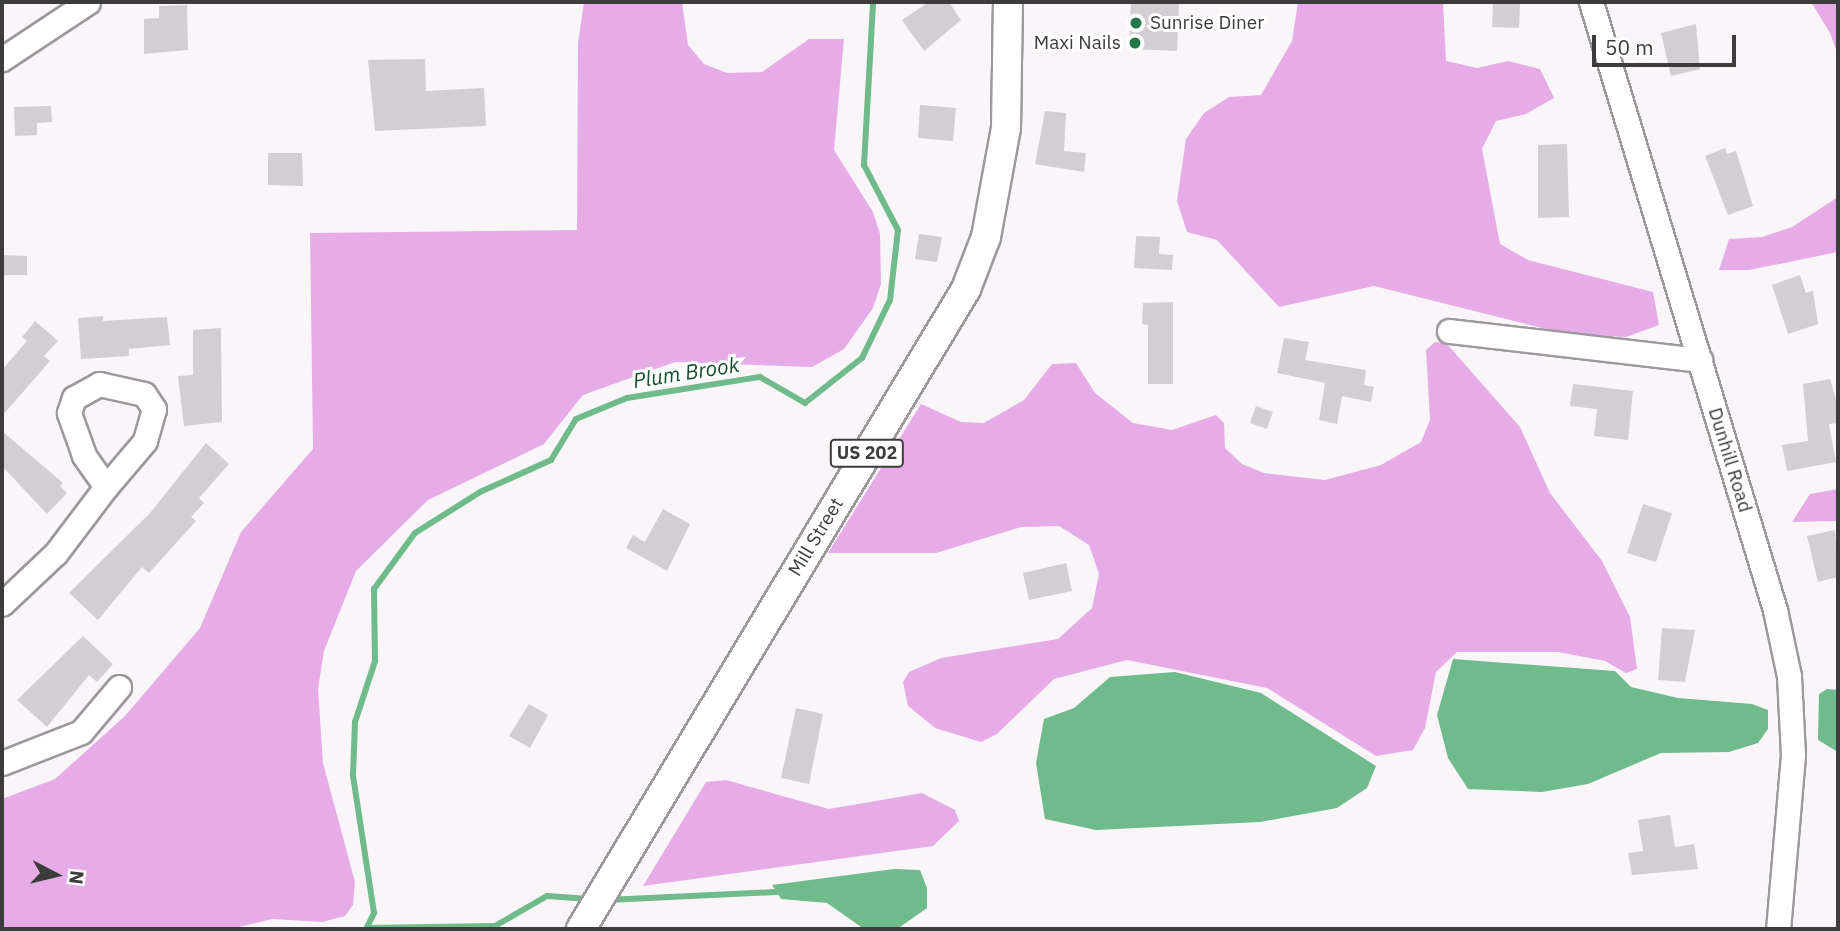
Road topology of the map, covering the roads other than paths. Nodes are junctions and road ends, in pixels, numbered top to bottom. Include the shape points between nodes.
1 (88, 2) edge
2 (1002, 2) edge
3 (1008, 2) edge
4 (1591, 2) edge
5 (1008, 31) junction
6 (2, 59) edge
7 (1449, 331) dead end
8 (1700, 360) junction
9 (106, 487) junction
10 (2, 604) edge
11 (120, 687) dead end
12 (2, 763) edge
13 (580, 929) edge
14 (1778, 929) edge

1 - 6 street
2 - 5 main road, US 202
3 - 5 main road, Mill Street / US 202
4 - 8 street, Dunhill Road
5 - 13 main road, Mill Street / US 202 via 1006,128 986,237 966,289 636,843
7 - 8 street
8 - 14 street, Dunhill Road via 1775,610 1789,676 1793,755
9 - 9 street via 145,441 154,409 144,394 99,384 74,398 69,412 84,455
9 - 10 street via 56,553
11 - 12 street via 80,732

